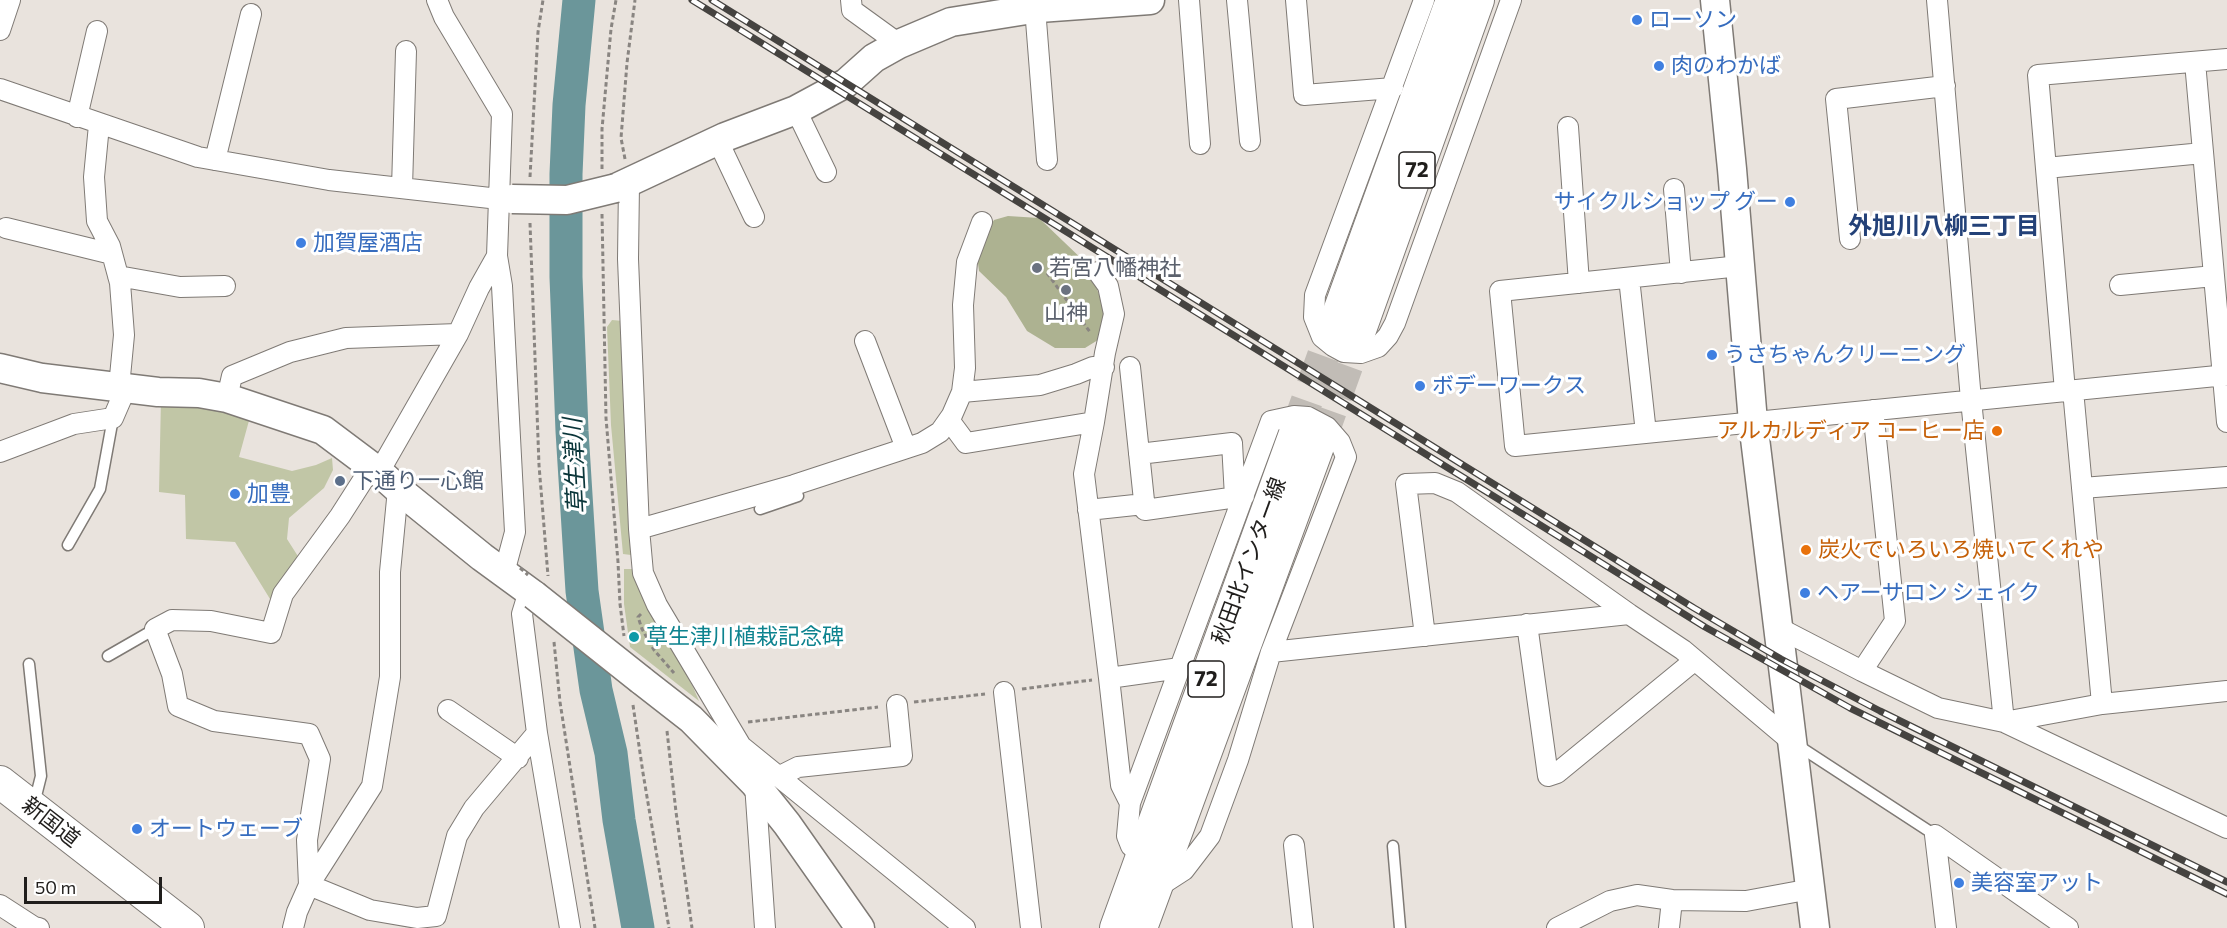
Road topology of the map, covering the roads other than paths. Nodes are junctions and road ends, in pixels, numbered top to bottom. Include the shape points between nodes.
1 (10, 0) edge
2 (437, 0) edge
3 (851, 0) edge
4 (1150, 0) edge
5 (1188, 0) edge
6 (1237, 0) edge
7 (1296, 0) edge
8 (1424, 0) edge
9 (1452, 0) edge
10 (1478, 0) edge
11 (1511, 0) edge
12 (1715, 0) edge
13 (1937, 0) edge
14 (1038, 5) edge
15 (976, 8) edge
16 (251, 14) dead end
17 (0, 30) edge
18 (97, 31) dead end
19 (899, 44) junction
20 (406, 51) dead end
21 (2227, 59) edge
22 (2195, 62) junction
23 (1945, 86) junction
24 (1393, 88) junction
25 (0, 89) edge
26 (796, 110) junction
27 (77, 117) junction
28 (99, 125) junction
29 (1568, 127) dead end
30 (718, 141) junction
31 (1250, 141) dead end
32 (1200, 144) dead end
33 (2203, 153) junction
34 (215, 160) junction
35 (1047, 160) dead end
36 (2046, 168) junction
37 (826, 172) dead end
38 (622, 186) junction
39 (402, 188) junction
40 (1674, 189) dead end
41 (518, 201) junction
42 (754, 217) dead end
43 (982, 222) dead end
44 (6, 228) dead end
45 (1851, 239) dead end
46 (112, 254) junction
47 (497, 256) junction
48 (1740, 267) junction
49 (1098, 272) dead end
50 (1681, 273) junction
51 (118, 276) junction
52 (2214, 276) junction
53 (1629, 278) junction
54 (1579, 283) junction
55 (2120, 285) dead end
56 (225, 286) dead end
57 (458, 334) junction
58 (865, 341) dead end
59 (1104, 360) junction
60 (1130, 367) dead end
61 (0, 368) edge
62 (2225, 375) edge
63 (123, 387) junction
64 (2069, 390) junction
65 (962, 392) junction
66 (227, 398) junction
67 (1971, 400) junction
68 (1873, 410) junction
69 (113, 418) junction
70 (949, 420) junction
71 (1094, 422) junction
72 (1753, 422) junction
73 (2227, 422) edge
74 (1646, 433) junction
75 (906, 448) junction
76 (0, 452) edge
77 (1139, 454) junction
78 (383, 475) junction
79 (2227, 477) edge
80 (794, 485) junction
81 (2082, 488) junction
82 (1240, 496) junction
83 (1144, 504) junction
84 (760, 509) dead end
85 (1088, 510) junction
86 (639, 529) junction
87 (68, 544) dead end
88 (504, 573) junction
89 (537, 590) junction
90 (1629, 614) junction
91 (1527, 624) junction
92 (1777, 627) junction
93 (155, 629) junction
94 (1425, 636) junction
95 (1271, 652) junction
96 (108, 656) dead end
97 (1695, 660) junction
98 (29, 664) dead end
99 (1180, 668) junction
100 (1862, 672) junction
101 (1109, 678) junction
102 (2227, 691) edge
103 (1004, 692) road end
104 (2102, 704) junction
105 (897, 705) road end
106 (448, 710) dead end
107 (2004, 722) junction
108 (537, 733) junction
109 (1791, 741) junction
110 (518, 758) junction
111 (754, 770) junction
112 (0, 782) edge
113 (1130, 803) junction
114 (34, 808) junction
115 (2227, 828) edge
116 (1935, 835) junction
117 (1294, 845) dead end
118 (1394, 846) dead end
119 (1142, 854) junction
120 (1158, 883) junction
121 (309, 885) junction
122 (1811, 889) junction
123 (1672, 900) junction
124 (0, 905) edge
125 (2049, 921) edge
126 (39, 928) edge
127 (188, 928) edge
128 (293, 928) edge
129 (570, 928) edge
130 (765, 928) edge
131 (860, 928) edge
132 (965, 928) edge
133 (1031, 928) edge
134 (1116, 928) edge
135 (1141, 928) edge
136 (1303, 928) edge
137 (1400, 928) edge
138 (1557, 928) edge
139 (1670, 928) edge
140 (1815, 928) edge
141 (1946, 928) edge
142 (2068, 928) edge

1 - 17 street
2 - 41 street via 502,114
3 - 19 street via 852,10
4 - 14 street
5 - 32 street
6 - 31 street
7 - 24 street via 1304,95
8 - 24 street
9 - 10 main road, 72 via 1344,336
11 - 24 street via 1395,323 1378,347 1361,353 1344,352 1322,337 1314,317 1315,295
12 - 48 street
13 - 23 street
14 - 15 street
14 - 35 street
15 - 19 street
16 - 34 street
18 - 27 street
19 - 26 street via 874,58 846,83
20 - 39 street
21 - 22 street
22 - 33 street
22 - 36 street via 2038,75
23 - 45 street via 1836,99
23 - 67 street
25 - 27 street
26 - 30 street
26 - 37 street
27 - 28 street
28 - 34 street
28 - 46 street via 94,177 98,221
29 - 54 street
30 - 38 street
30 - 42 street
33 - 36 street
33 - 52 street
34 - 39 street
36 - 64 street
38 - 41 street, bridge via 567,200
38 - 86 street
39 - 41 street
40 - 50 street
41 - 47 street
43 - 65 street via 967,262
44 - 46 street
46 - 51 street
47 - 57 street
47 - 88 street via 502,286 515,532
48 - 50 street
48 - 72 street
49 - 59 street via 1108,286 1114,314
50 - 53 street
51 - 56 street via 180,287
51 - 63 street via 124,335
52 - 55 street
52 - 62 street
53 - 54 street
53 - 74 street
54 - 74 street via 1500,291 1515,446
57 - 66 street via 346,338 290,352 232,376
57 - 78 street
58 - 75 street
59 - 65 street via 1076,374 1040,384
59 - 71 street
60 - 77 street
61 - 63 street via 42,378
62 - 64 street
62 - 73 street
63 - 66 street
63 - 69 street
64 - 67 street
64 - 81 street
65 - 70 street
66 - 78 street via 322,430
67 - 68 street
67 - 107 street
68 - 72 street
68 - 100 street via 1895,621
69 - 76 street via 74,424
69 - 87 lane via 100,489
70 - 71 street via 966,443
70 - 75 street via 940,432
71 - 85 street via 1084,474
72 - 74 street
72 - 92 street
75 - 80 street
77 - 82 street via 1232,443
77 - 83 street
78 - 88 street
78 - 93 street via 340,516 283,594 271,633 211,621 172,620
78 - 121 street via 390,572 390,677 372,786
79 - 81 street
80 - 84 lane via 798,496
80 - 86 street
81 - 104 street
82 - 83 street via 1145,510
82 - 95 street via 1271,421 1308,417 1326,427 1340,442 1346,457
82 - 99 street
83 - 85 street
85 - 101 street
86 - 111 street via 643,573 657,605
88 - 89 street
89 - 108 street via 522,614
89 - 111 street, bridge
90 - 91 street
90 - 94 street via 1457,492 1435,483 1407,484
90 - 97 street
91 - 94 street
91 - 97 street via 1548,776 1557,773
92 - 100 street
92 - 109 street
93 - 96 lane
93 - 121 street via 172,674 178,706 214,722 309,734 320,759 307,840
94 - 95 street
95 - 120 street via 1210,836 1184,870
97 - 109 street
98 - 114 lane via 41,776
99 - 101 street
99 - 113 street
100 - 107 street via 1938,708
101 - 113 street via 1121,785
102 - 104 street
103 - 133 street
104 - 107 street
105 - 111 street via 902,756
106 - 110 street
107 - 115 street
108 - 110 street
108 - 129 street
109 - 116 lane
109 - 122 street
110 - 121 street via 474,808 458,836 436,916 417,918 370,910
111 - 130 street
111 - 131 street
111 - 132 street
112 - 114 main road, 新国道
113 - 119 street via 1127,836 1131,846
114 - 127 main road, 新国道
116 - 125 street
116 - 141 street
117 - 136 street
118 - 137 lane
119 - 120 main road, 秋田北インター線 / 72 via 1308,436
119 - 134 main road, 秋田北インター線 / 72
120 - 135 main road, 秋田北インター線 / 72
121 - 128 street
122 - 123 street via 1746,901
122 - 140 street
123 - 138 street via 1637,895 1610,900
123 - 139 street
124 - 126 street
125 - 142 street

